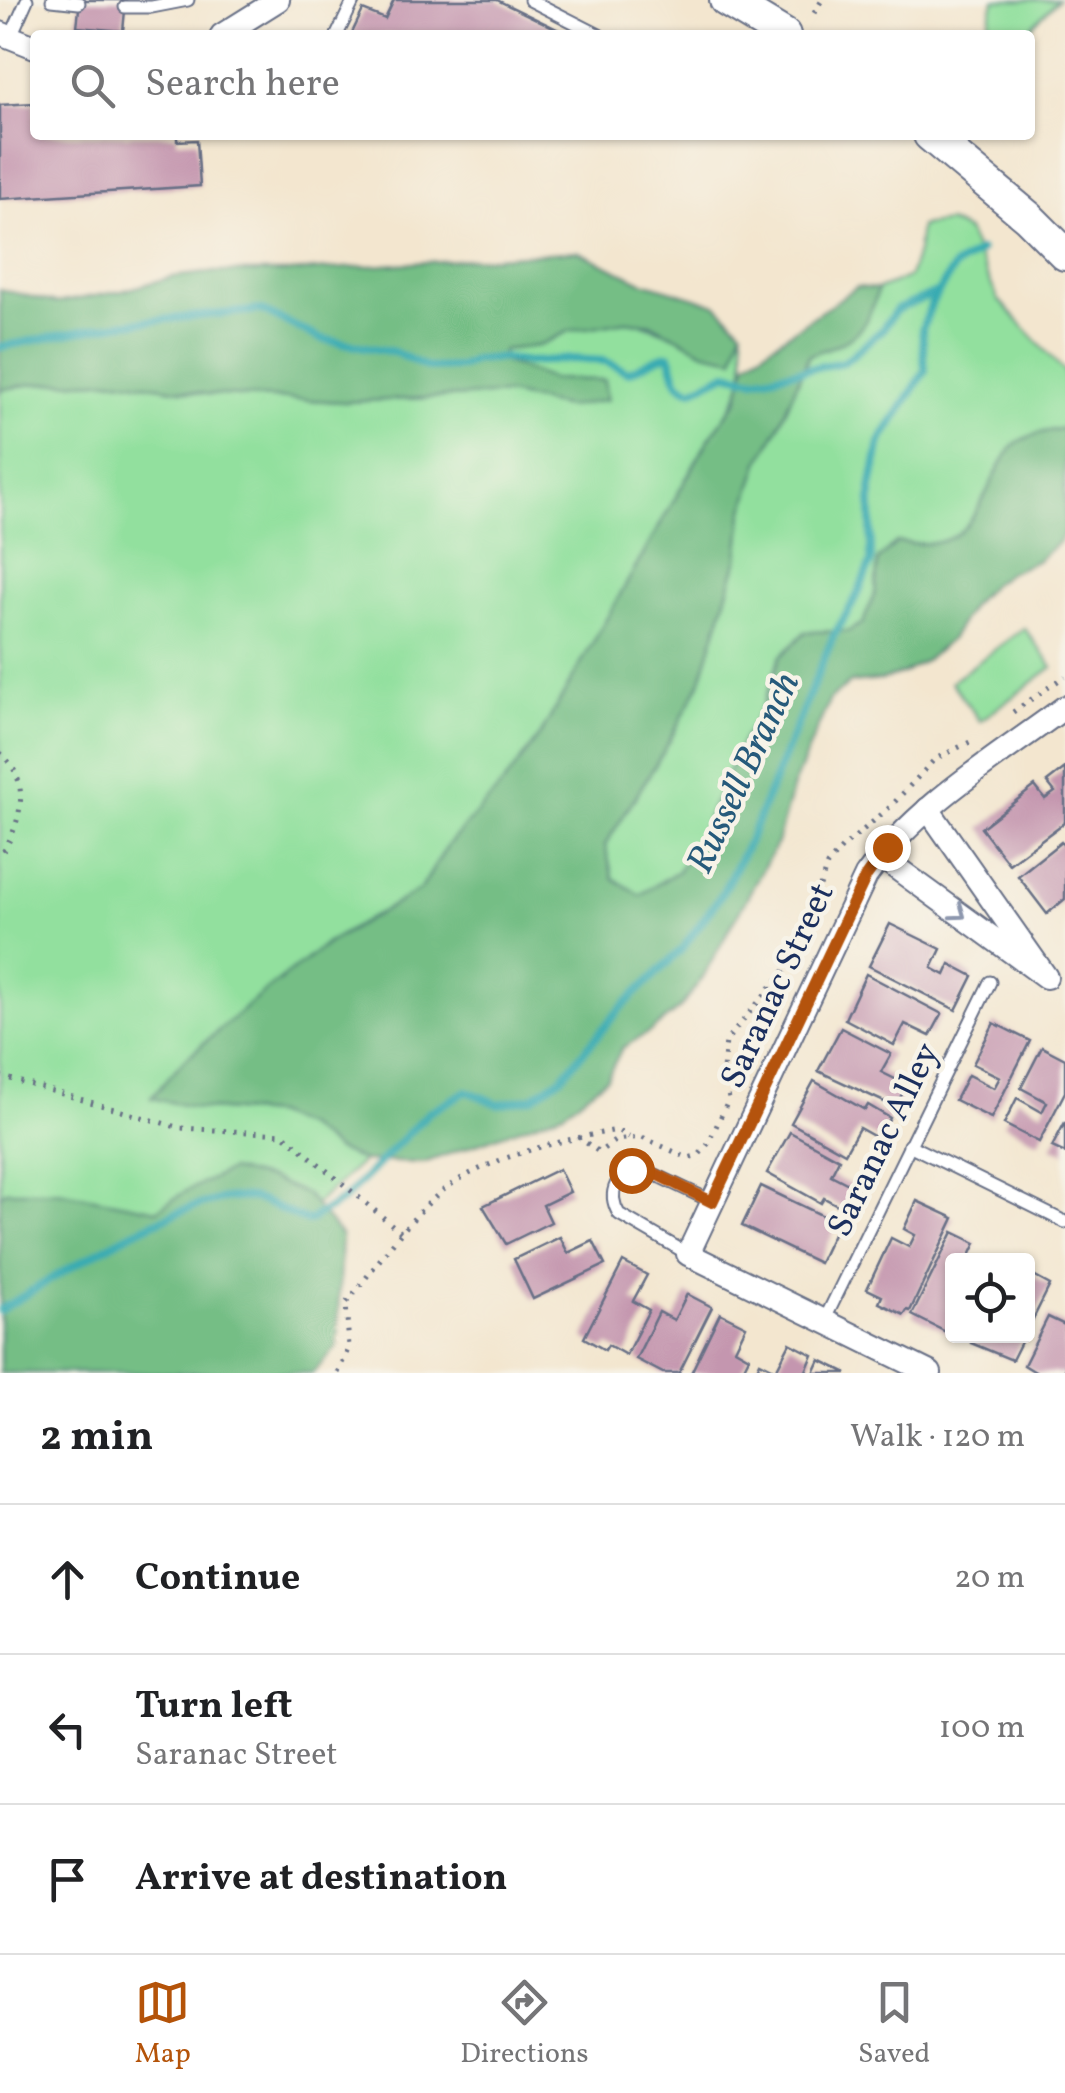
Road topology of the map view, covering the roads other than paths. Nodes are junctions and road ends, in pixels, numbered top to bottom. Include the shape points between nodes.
1 (27, 0) edge
2 (52, 0) edge
3 (188, 0) edge
4 (278, 0) edge
5 (354, 0) edge
6 (530, 0) edge
7 (726, 0) edge
8 (79, 2) dead end
9 (126, 7) dead end
10 (773, 19) edge
11 (230, 30) edge
12 (339, 30) edge
13 (589, 30) edge
14 (5, 35) edge
15 (30, 45) edge
16 (936, 140) edge
17 (1065, 254) edge
18 (1065, 707) edge
19 (928, 809) junction
20 (880, 856) junction
21 (990, 982) dead end
22 (1056, 985) edge
23 (908, 1145) junction
24 (712, 1202) junction
25 (1065, 1222) edge
26 (688, 1254) junction
27 (824, 1321) junction
28 (930, 1373) edge

1 - 14 lane
2 - 8 lane
3 - 9 lane
4 - 11 street
5 - 12 lane
6 - 13 lane
7 - 10 street
14 - 15 street
16 - 17 street
18 - 19 street, Saranac Street
19 - 20 street, Saranac Street
19 - 22 street
20 -> 22 street
20 - 24 street, Saranac Street
21 - 23 lane, Saranac Alley
23 - 25 lane
23 - 27 lane, Saranac Alley
24 - 26 street, Saranac Street
24 - 26 lane via 642,1168 615,1184 619,1214
26 - 27 street
27 - 28 street

